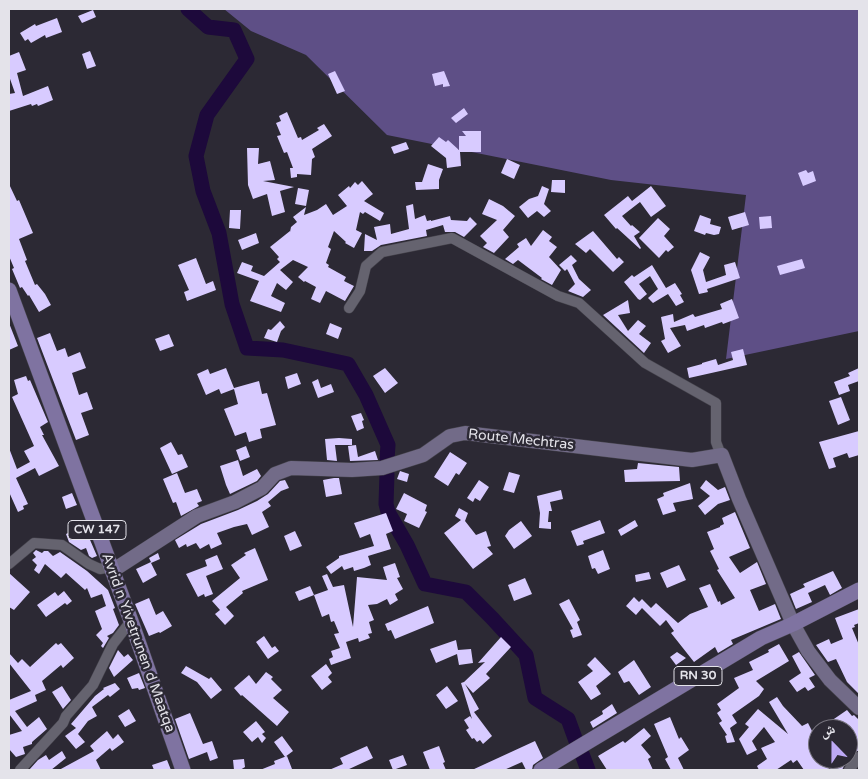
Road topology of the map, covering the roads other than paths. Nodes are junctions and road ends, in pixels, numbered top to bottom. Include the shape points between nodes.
1 (9, 290) edge
2 (349, 308) dead end
3 (721, 455) junction
4 (9, 564) edge
5 (112, 569) junction
6 (859, 590) edge
7 (131, 621) junction
8 (793, 624) junction
9 (859, 708) edge
10 (859, 757) edge
11 (20, 770) edge
12 (183, 770) edge
13 (541, 770) edge
14 (849, 770) edge

1 - 5 main road, Avrid n Yivetṛunen d Maatqa / CW 147
2 - 3 street via 360,291 366,266 382,252 452,238 558,296 579,303 645,363 716,403 716,442
3 - 5 street, Route Mechtras via 692,460 465,433 450,436 423,455 382,468 291,468 275,474 256,492 197,516
3 - 8 street
4 - 5 street via 34,543 62,545 89,564 100,569
5 - 7 main road, Avrid n Yivetṛunen d Maatqa / CW 147
6 - 8 main road, RN 30
7 - 11 street via 112,644 94,685
7 - 12 main road, Avrid n Yivetṛunen d Maatqa / CW 147
8 - 9 street via 830,680
8 - 13 main road, RN 30 via 761,638
10 - 14 street

